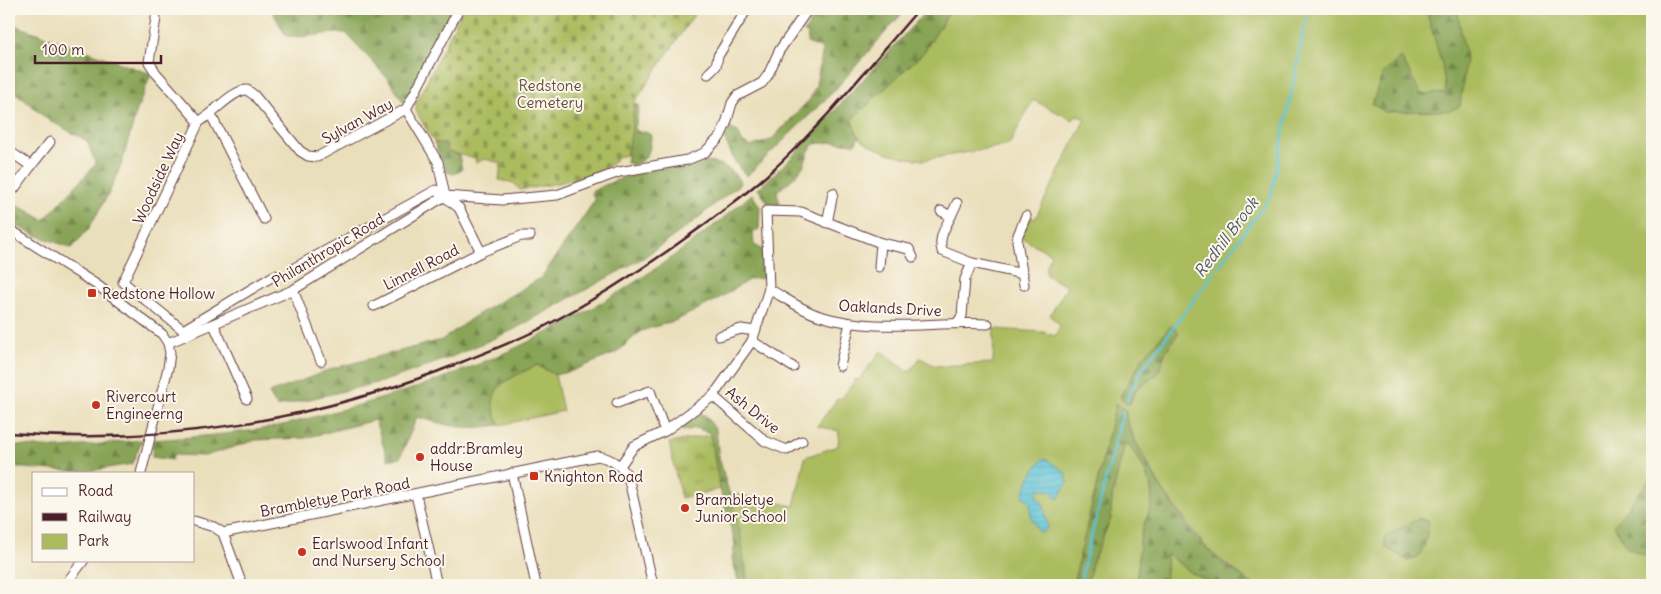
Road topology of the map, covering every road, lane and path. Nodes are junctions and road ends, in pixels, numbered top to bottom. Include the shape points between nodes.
1 (459, 9) edge
2 (747, 9) edge
3 (808, 9) edge
4 (156, 18) dead end
5 (708, 74) dead end
6 (406, 109) junction
7 (211, 115) junction
8 (199, 122) junction
9 (50, 142) dead end
10 (9, 151) edge
11 (31, 166) junction
12 (14, 189) dead end
13 (833, 193) dead end
14 (446, 196) junction
15 (958, 203) dead end
16 (941, 211) dead end
17 (951, 216) junction
18 (1026, 216) dead end
19 (264, 219) dead end
20 (827, 223) junction
21 (9, 229) edge
22 (530, 236) dead end
23 (881, 243) junction
24 (481, 252) junction
25 (913, 257) dead end
26 (972, 263) junction
27 (296, 267) dead end
28 (878, 267) dead end
29 (1023, 274) junction
30 (275, 275) dead end
31 (1024, 285) dead end
32 (769, 289) junction
33 (293, 290) junction
34 (374, 306) dead end
35 (850, 323) junction
36 (957, 323) junction
37 (988, 324) dead end
38 (214, 325) junction
39 (755, 331) junction
40 (185, 332) junction
41 (718, 336) dead end
42 (752, 342) junction
43 (168, 343) junction
44 (321, 361) dead end
45 (840, 366) dead end
46 (793, 367) dead end
47 (713, 396) junction
48 (247, 399) dead end
49 (617, 403) dead end
50 (665, 431) junction
51 (802, 441) dead end
52 (620, 466) junction
53 (141, 472) edge
54 (512, 473) junction
55 (416, 495) junction
56 (195, 521) edge
57 (224, 533) junction
58 (82, 562) edge
59 (65, 585) edge
60 (242, 585) edge
61 (435, 585) edge
62 (536, 585) edge
63 (653, 585) edge

1 - 6 street
2 - 5 street via 718,56 716,66
3 - 14 street via 762,83 737,96 720,137 704,153 686,160 619,172 557,195 502,200
4 - 8 street, Woodside Way via 149,62
6 - 7 street, Sylvan Way via 317,157 300,151 247,90 235,94
6 - 14 street via 438,162
7 - 8 street, Sylvan Way
7 - 19 street
8 - 40 street, Woodside Way via 123,282
9 - 11 street
10 - 11 street
11 - 12 street
13 - 20 street
14 - 24 street, Linnell Road via 459,208
14 - 27 street via 436,190
14 - 33 street, Philanthropic Road
15 - 17 street
16 - 17 street
17 - 26 street via 942,234 942,251
18 - 29 street via 1018,235
20 - 23 street
20 - 32 street via 801,212 766,211
21 - 43 street via 123,304 162,334
22 - 24 street, Linnell Road via 521,236
23 - 25 street via 910,249
23 - 28 street
24 - 34 street, Linnell Road
26 - 29 street
26 - 36 street via 965,279 962,316
29 - 31 street
30 - 40 street
32 - 35 street, Oaklands Drive via 818,316
32 - 39 street
33 - 38 street, Philanthropic Road
33 - 44 street
35 - 36 street, Oaklands Drive
35 - 45 street
36 - 37 street, Oaklands Drive
38 - 40 street, Philanthropic Road
38 - 48 street
39 - 41 street via 742,329
39 - 42 street
40 - 43 street, Philanthropic Road
42 - 46 street
42 - 47 street
43 - 53 street via 168,368
47 - 50 street
47 - 51 street, Ash Drive via 765,441 787,450
49 - 50 street via 650,391
50 - 52 street via 634,446
52 - 54 street, Brambletye Park Road via 608,458 588,456
52 - 63 street via 632,488
54 - 55 street, Brambletye Park Road
54 - 62 street
55 - 57 street, Brambletye Park Road
55 - 61 street
56 - 57 street
57 - 60 street
58 - 59 street

